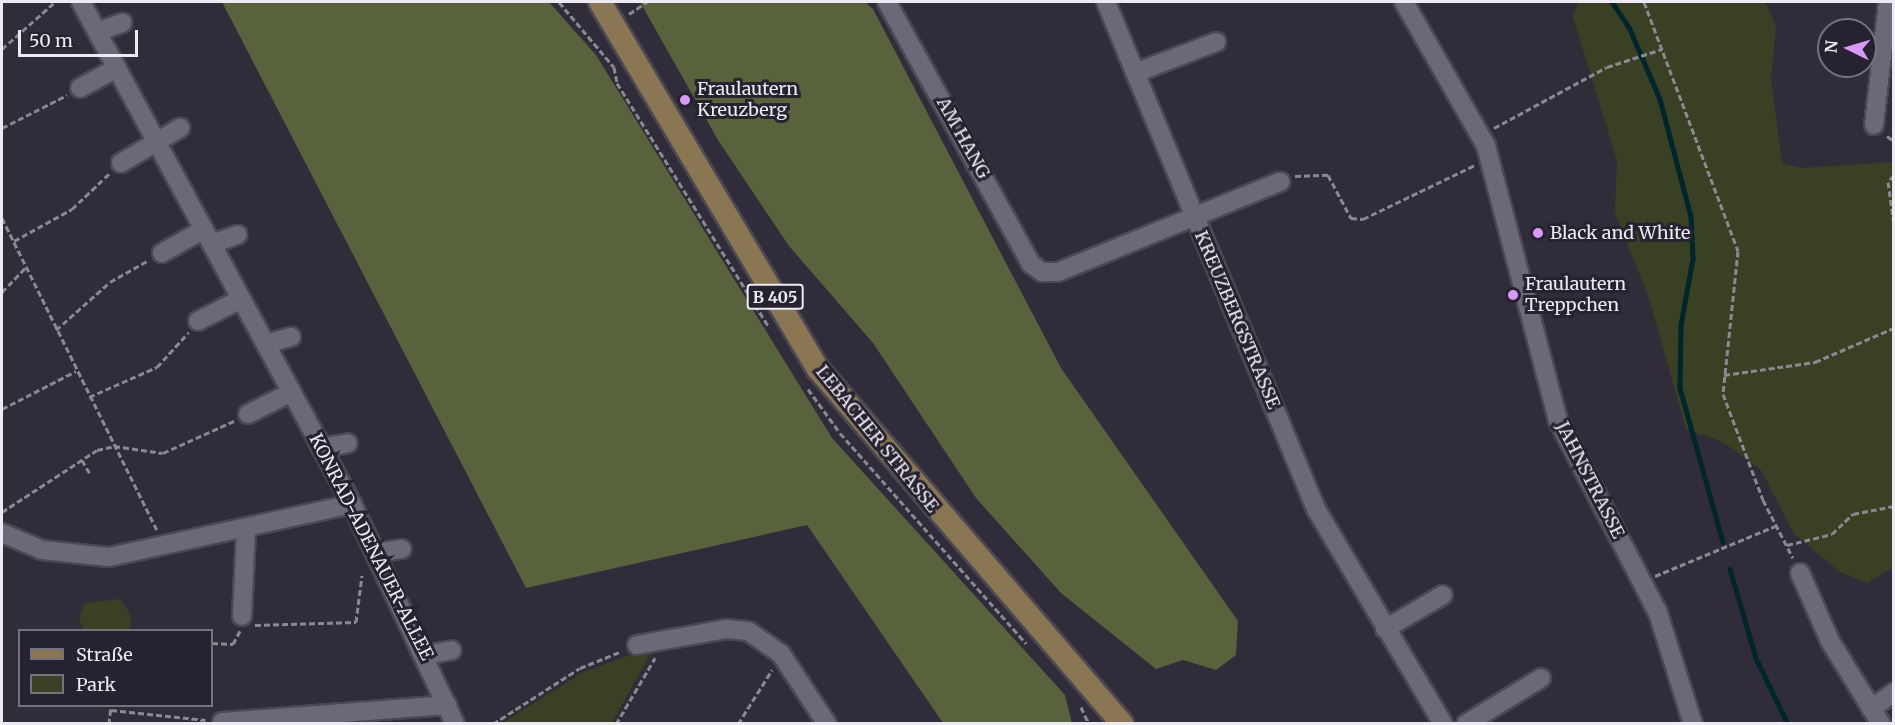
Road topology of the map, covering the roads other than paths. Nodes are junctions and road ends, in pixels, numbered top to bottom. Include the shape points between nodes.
1 (81, 2) edge
2 (600, 2) edge
3 (887, 2) edge
4 (1106, 2) edge
5 (1404, 2) edge
6 (1888, 2) edge
7 (122, 23) dead end
8 (97, 32) junction
9 (1216, 42) dead end
10 (117, 68) junction
11 (1135, 74) junction
12 (80, 88) road end
13 (1874, 125) dead end
14 (180, 128) dead end
15 (157, 141) junction
16 (121, 163) road end
17 (1280, 182) road end
18 (1194, 217) junction
19 (237, 235) dead end
20 (208, 236) junction
21 (162, 253) road end
22 (241, 299) junction
23 (198, 321) road end
24 (291, 337) dead end
25 (266, 344) junction
26 (292, 392) junction
27 (248, 414) road end
28 (348, 443) dead end
29 (321, 447) junction
30 (352, 504) junction
31 (246, 531) junction
32 (3, 539) edge
33 (402, 549) dead end
34 (376, 553) junction
35 (1800, 573) road end
36 (1443, 595) dead end
37 (241, 620) road end
38 (1385, 629) junction
39 (637, 645) road end
40 (452, 650) dead end
41 (425, 655) junction
42 (1541, 678) dead end
43 (1893, 692) edge
44 (447, 705) junction
45 (1876, 716) edge
46 (222, 722) edge
47 (455, 723) edge
48 (827, 723) edge
49 (1122, 723) edge
50 (1443, 723) edge
51 (1466, 723) edge
52 (1693, 723) edge

1 - 8 street, KONRAD-ADENAUER-ALLEE
2 - 49 main road, LEBACHER STRASSE / B 405 via 818,369
3 - 18 street, AM HANG via 1031,264 1042,272 1058,272
4 - 11 street, KREUZBERGSTRASSE
5 - 52 street, JAHNSTRASSE via 1481,135 1558,420 1643,580 1670,644
6 - 13 street
7 - 8 street
8 - 10 street, KONRAD-ADENAUER-ALLEE
9 - 11 street
10 - 12 street
10 - 15 street, KONRAD-ADENAUER-ALLEE
11 - 18 street, KREUZBERGSTRASSE
14 - 15 street
15 - 16 street
15 - 20 street, KONRAD-ADENAUER-ALLEE
17 - 18 street
18 - 38 street, KREUZBERGSTRASSE via 1316,509
19 - 20 street
20 - 21 street
20 - 22 street, KONRAD-ADENAUER-ALLEE
22 - 23 street
22 - 25 street, KONRAD-ADENAUER-ALLEE
24 - 25 street
25 - 26 street, KONRAD-ADENAUER-ALLEE
26 - 27 street
26 - 29 street, KONRAD-ADENAUER-ALLEE
28 - 29 street
29 - 30 street, KONRAD-ADENAUER-ALLEE
30 - 31 street
30 - 34 street, KONRAD-ADENAUER-ALLEE
31 - 32 street via 167,547 81,557
31 - 37 street
33 - 34 street
34 - 41 street, KONRAD-ADENAUER-ALLEE
35 - 45 street via 1830,642
36 - 38 street
38 - 50 street, KREUZBERGSTRASSE
39 - 48 street via 726,629 748,632 781,654
40 - 41 street
41 - 44 street, KONRAD-ADENAUER-ALLEE
42 - 51 street
43 - 45 street
44 - 46 street
44 - 47 street, KONRAD-ADENAUER-ALLEE

